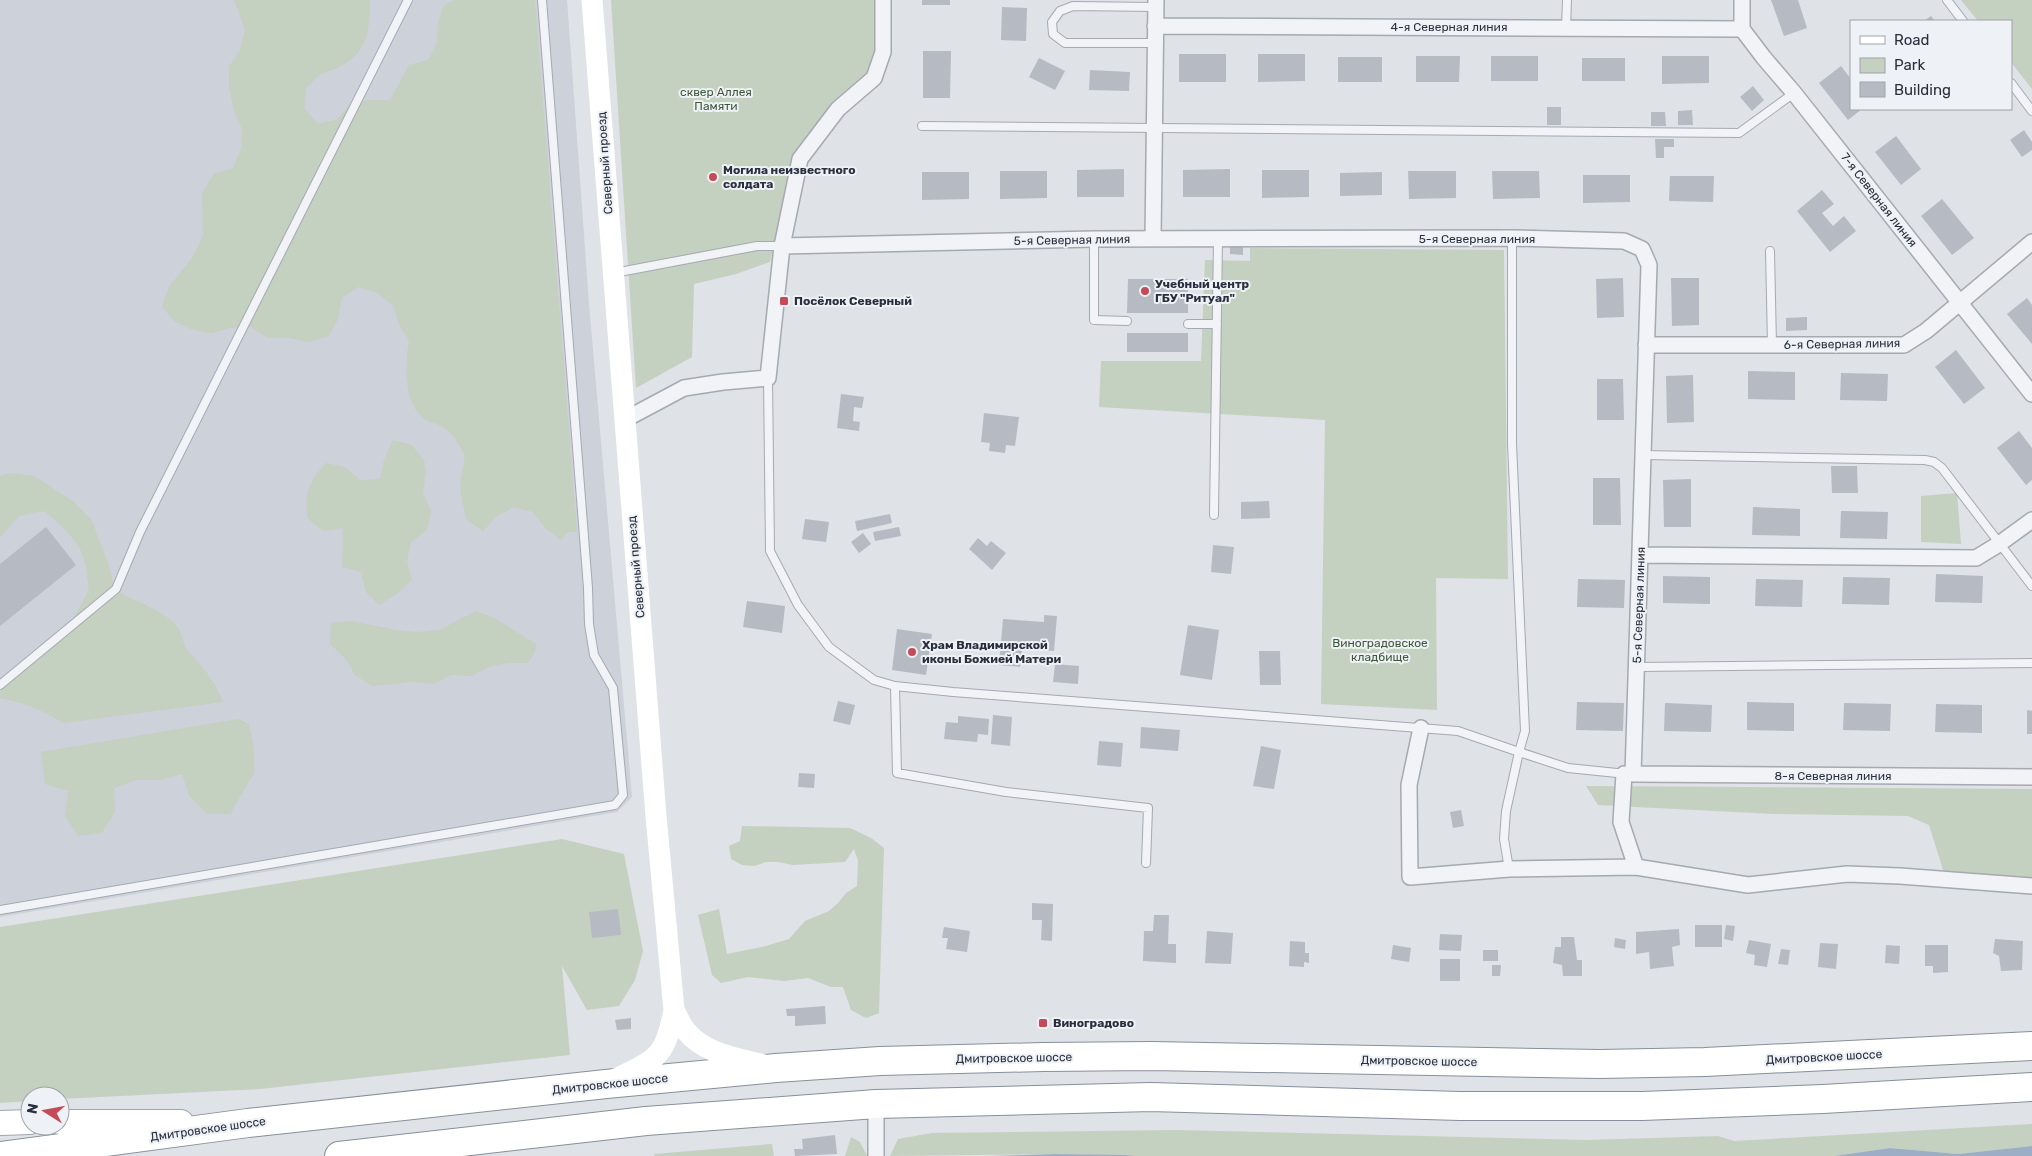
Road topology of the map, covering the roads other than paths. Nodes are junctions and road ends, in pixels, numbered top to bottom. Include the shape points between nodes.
1 (408, 0) edge
2 (542, 0) edge
3 (592, 0) edge
4 (883, 0) edge
5 (1567, 0) edge
6 (1742, 0) edge
7 (1947, 0) edge
8 (1156, 3) edge
9 (1962, 20) edge
10 (1156, 26) junction
11 (1566, 28) junction
12 (1742, 29) junction
13 (1155, 43) junction
14 (2012, 84) edge
15 (1794, 93) junction
16 (2032, 111) edge
17 (922, 126) dead end
18 (1154, 128) junction
19 (1512, 238) junction
20 (1094, 239) junction
21 (1153, 239) junction
22 (1218, 239) junction
23 (2032, 242) edge
24 (782, 246) junction
25 (1770, 251) dead end
26 (613, 273) junction
27 (1960, 302) junction
28 (1127, 321) dead end
29 (1188, 324) dead end
30 (1217, 324) junction
31 (1646, 345) junction
32 (1772, 345) junction
33 (768, 378) junction
34 (2032, 394) edge
35 (624, 420) junction
36 (1643, 455) junction
37 (1214, 514) dead end
38 (2032, 520) edge
39 (1999, 544) junction
40 (1640, 555) junction
41 (2032, 586) edge
42 (2032, 662) edge
43 (1637, 666) junction
44 (0, 684) edge
45 (895, 686) junction
46 (1422, 728) junction
47 (1518, 752) junction
48 (1629, 774) junction
49 (2032, 777) edge
50 (1146, 862) dead end
51 (1636, 866) junction
52 (1509, 869) junction
53 (2032, 886) edge
54 (0, 910) edge
55 (674, 1010) junction
56 (2032, 1046) edge
57 (776, 1068) junction
58 (606, 1084) junction
59 (2032, 1087) edge
60 (876, 1104) junction
61 (70, 1122) edge
62 (248, 1122) junction
63 (20, 1123) edge
64 (0, 1124) edge
65 (1, 1156) edge
66 (339, 1156) edge
67 (876, 1156) edge

1 - 44 lane via 140,532 116,589
2 - 54 lane via 589,624 594,655 613,688 623,795 615,805
3 - 26 street, Северный проезд
4 - 24 street via 882,52 874,78 838,110 800,159
5 - 11 lane
6 - 12 street
7 - 9 lane
8 - 10 street
8 - 13 lane via 1073,6 1060,11 1052,22 1053,34 1065,43
10 - 11 street, 4-я Северная линия
10 - 13 street
11 - 12 street, 4-я Северная линия
12 - 15 street, 7-я Северная линия
13 - 18 street
14 - 16 lane
15 - 18 lane via 1739,133
15 - 27 street, 7-я Северная линия
17 - 18 lane
18 - 21 street
19 - 22 street, 5-я Северная линия
19 - 31 street, 5-я Северная линия via 1624,241 1642,249 1649,265
19 - 47 lane via 1512,444 1525,731
20 - 21 street, 5-я Северная линия
20 - 24 street, 5-я Северная линия
20 - 28 lane via 1094,320
21 - 22 street, 5-я Северная линия
22 - 30 lane
23 - 27 street, 6-я Северная линия
24 - 26 lane via 757,246
24 - 33 street
25 - 32 lane
26 - 35 street, Северный проезд
27 - 32 street, 6-я Северная линия via 1904,345
27 - 34 street, 7-я Северная линия
29 - 30 lane
30 - 37 lane
31 - 32 street, 6-я Северная линия
31 - 36 street, 5-я Северная линия
33 - 35 street via 684,388
33 - 45 lane via 770,551 798,605 829,647 874,680
35 - 55 street, Северный проезд
36 - 39 lane via 1934,462 1942,468
36 - 40 street, 5-я Северная линия
38 - 39 street
39 - 40 street via 1976,558
39 - 41 lane
40 - 43 street, 5-я Северная линия
42 - 43 lane
43 - 48 street, 5-я Северная линия
45 - 46 lane
45 - 50 lane via 897,773 1006,792 1148,808
46 - 47 lane via 1458,731
46 - 52 street via 1409,785 1410,877
47 - 48 lane via 1568,768
47 - 52 lane via 1506,811 1504,839
48 - 49 street, 8-я Северная линия
48 - 51 street, 5-я Северная линия via 1621,822
51 - 52 street
51 - 53 street via 1748,885 1847,874
55 - 57 street, Северный проезд via 685,1030 709,1049
55 - 58 street via 665,1047 657,1056
56 - 57 highway, Дмитровское шоссе via 1600,1064 1063,1056 880,1061
57 - 58 highway, Дмитровское шоссе
58 - 62 highway, Дмитровское шоссе
59 - 60 highway via 1642,1106 1460,1106 1151,1098
60 - 66 highway via 646,1121 469,1144
60 - 67 street
61 - 62 main road
62 - 65 highway, Дмитровское шоссе
63 - 64 main road

